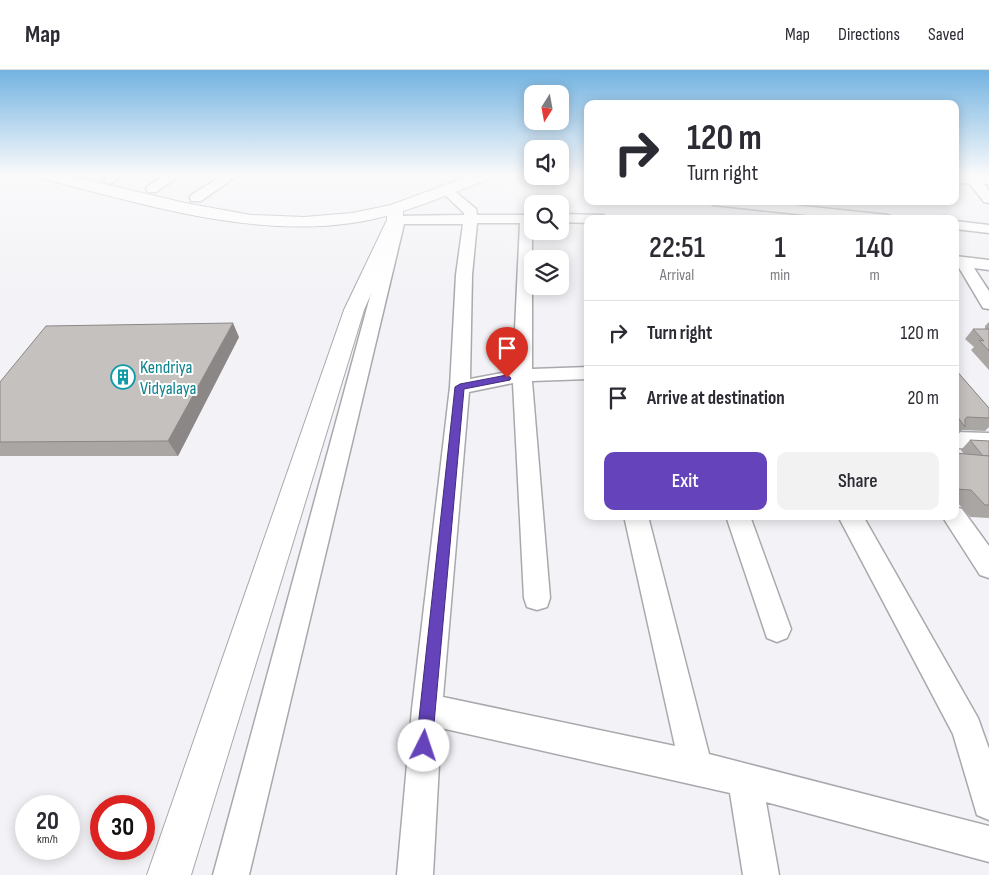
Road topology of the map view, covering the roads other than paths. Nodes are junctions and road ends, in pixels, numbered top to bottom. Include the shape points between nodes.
1 (210, 213) edge
2 (325, 213) edge
3 (347, 213) junction
4 (403, 213) edge
5 (471, 213) edge
6 (792, 213) edge
7 (809, 215) edge
8 (396, 217) junction
9 (569, 218) edge
10 (524, 219) edge
11 (584, 219) edge
12 (470, 220) junction
13 (959, 225) edge
14 (989, 229) edge
15 (529, 240) edge
16 (959, 261) edge
17 (989, 265) edge
18 (989, 304) edge
19 (584, 373) edge
20 (522, 375) junction
21 (460, 387) junction
22 (959, 440) edge
23 (989, 441) edge
24 (637, 520) edge
25 (739, 520) edge
26 (852, 520) edge
27 (957, 520) edge
28 (989, 567) edge
29 (537, 598) dead end
30 (777, 629) dead end
31 (427, 709) junction
32 (696, 767) junction
33 (745, 781) junction
34 (989, 803) edge
35 (989, 844) edge
36 (168, 875) edge
37 (231, 875) edge
38 (414, 875) edge
39 (761, 875) edge

1 - 3 main road via 251,220 304,222
2 - 3 main road
3 - 8 main road
4 - 8 main road
5 - 12 street
6 - 7 street
8 - 12 street
8 - 36 main road via 354,310
8 - 37 street
9 - 11 street
10 - 12 street
12 - 21 street via 464,275
13 - 14 street
15 - 20 street
16 - 17 street
16 - 18 street
19 - 20 street
20 - 21 street
20 - 29 street
21 - 31 street
22 - 23 street
24 - 32 street
25 - 30 street
26 - 34 street via 967,730
27 - 28 street
31 - 32 street
31 - 38 street
32 - 33 street
33 - 35 street
33 - 39 street

